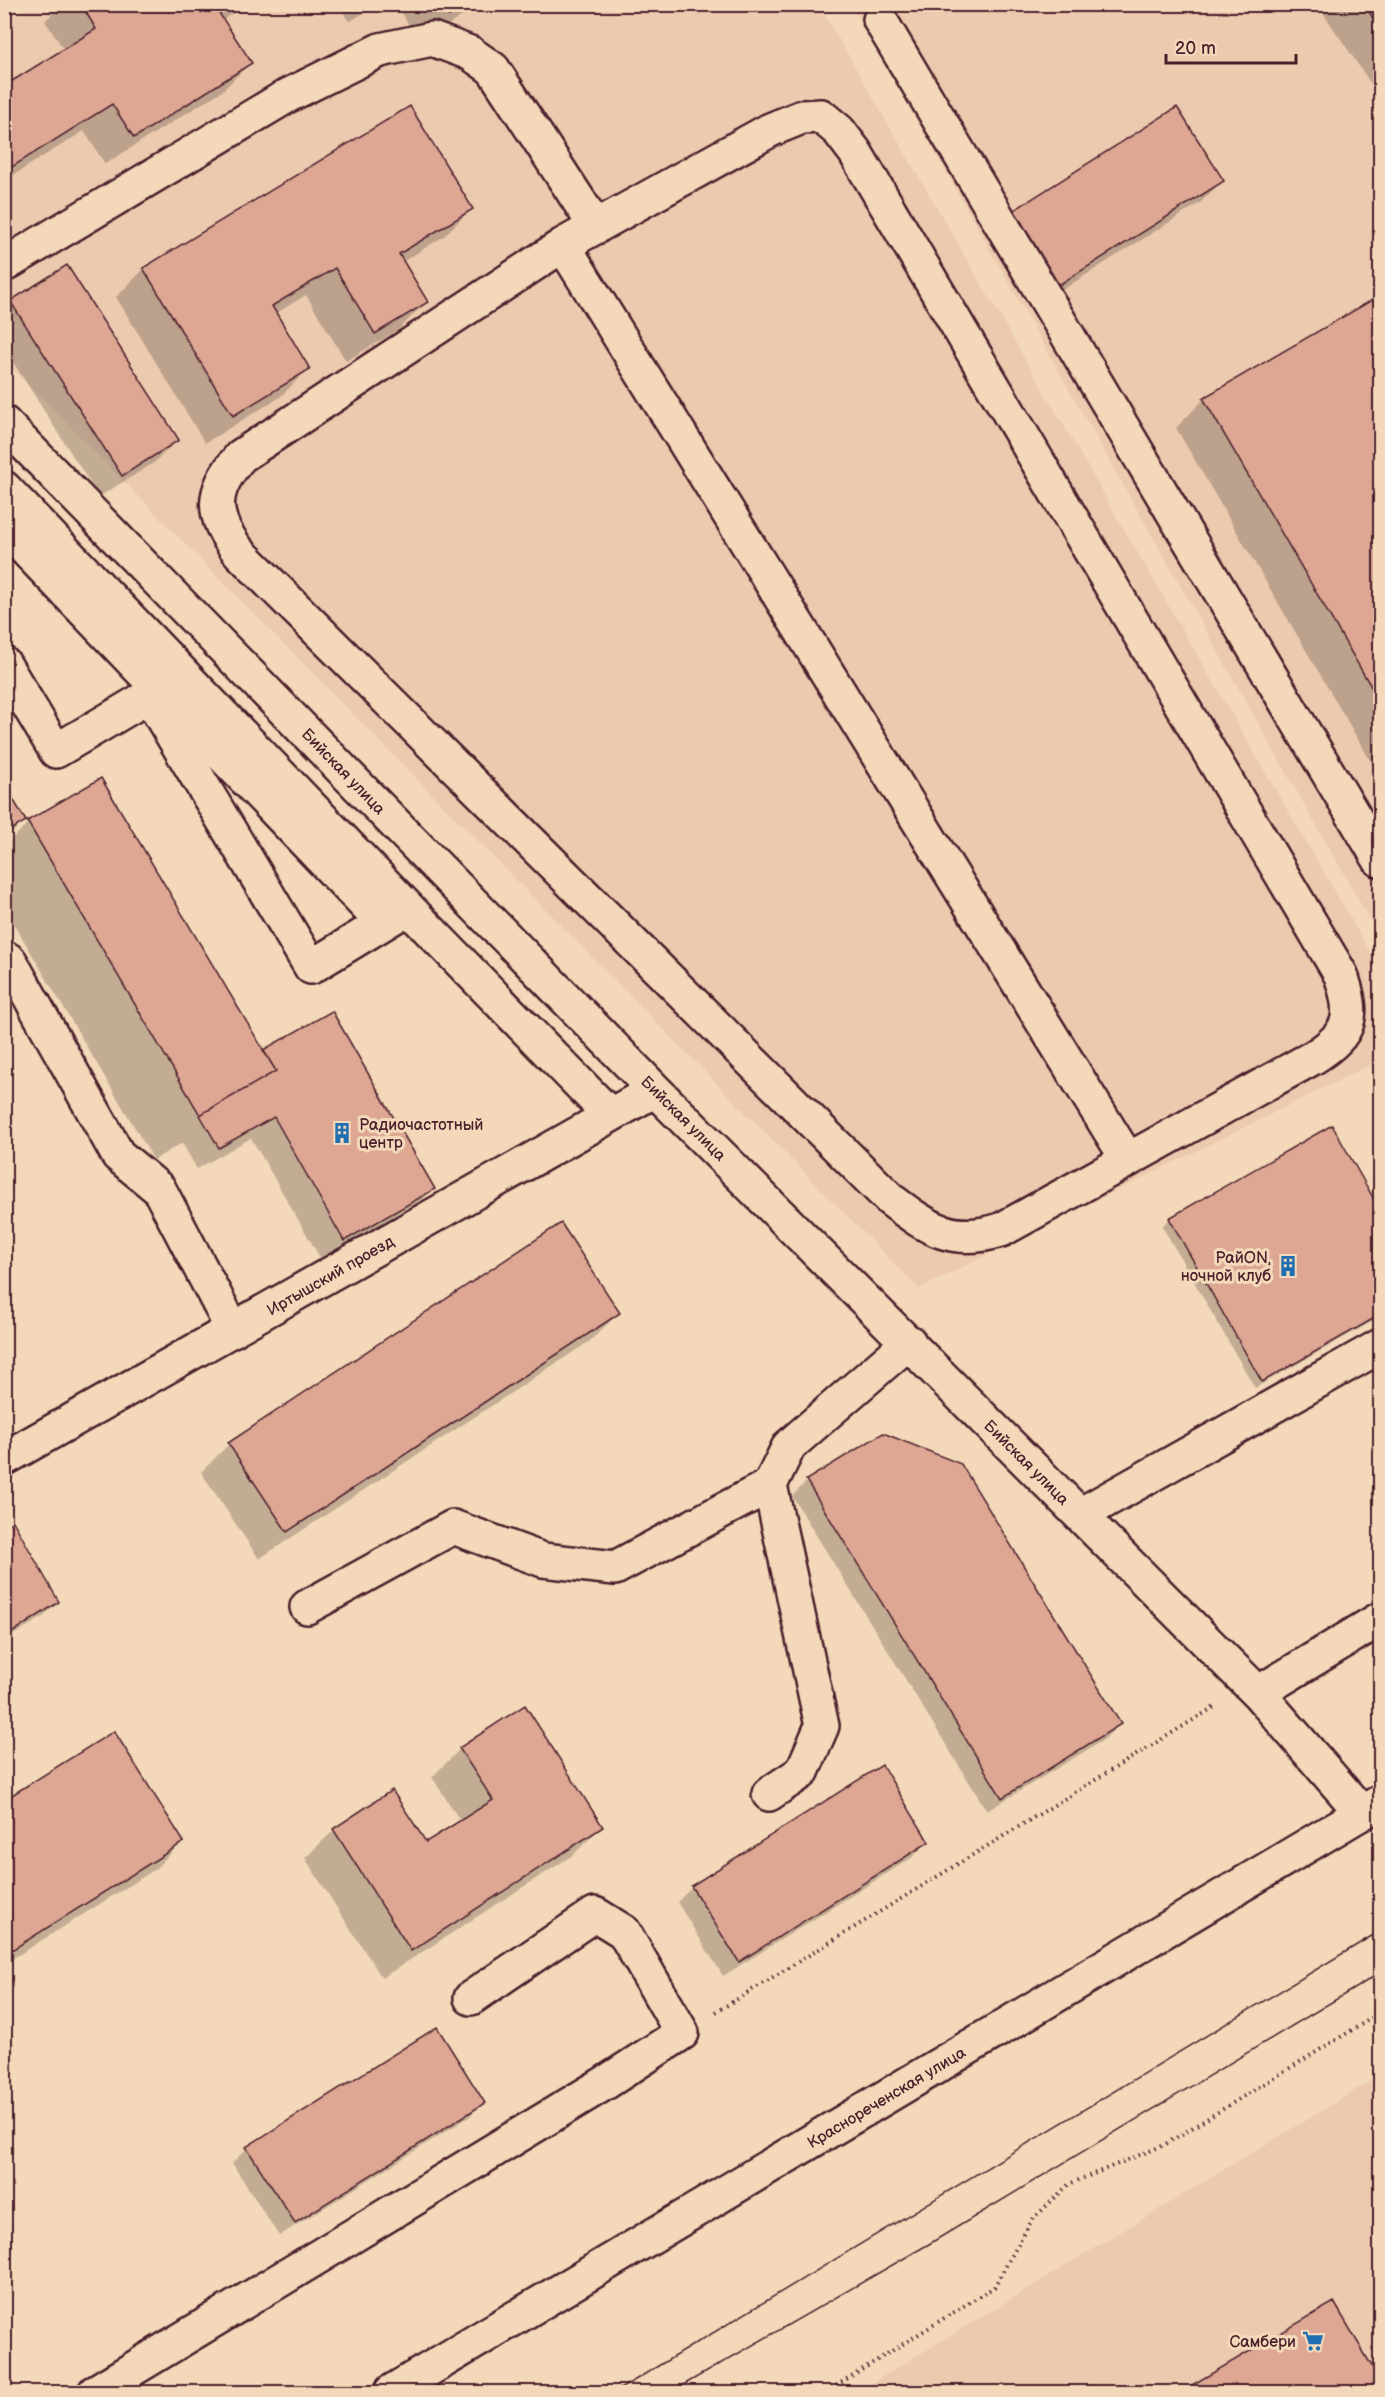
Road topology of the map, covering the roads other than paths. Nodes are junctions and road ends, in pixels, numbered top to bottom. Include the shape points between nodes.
1 (880, 20) dead end
2 (596, 227) junction
3 (563, 245) junction
4 (4, 265) edge
5 (4, 423) edge
6 (4, 488) edge
7 (4, 527) edge
8 (4, 664) edge
9 (1380, 860) edge
10 (396, 915) junction
11 (4, 957) edge
12 (655, 1090) junction
13 (610, 1115) junction
14 (1128, 1160) junction
15 (233, 1330) junction
16 (909, 1342) junction
17 (1380, 1346) edge
18 (4, 1459) edge
19 (770, 1485) junction
20 (1080, 1515) junction
21 (307, 1607) dead end
22 (1380, 1619) edge
23 (1254, 1689) junction
24 (769, 1794) dead end
25 (1371, 1808) edge
26 (471, 1998) dead end
27 (95, 2392) edge
28 (391, 2392) edge

1 - 9 street
2 - 3 street
2 - 4 street via 493,69 470,53 432,39 380,50 287,96
2 - 14 street via 770,130 802,117 821,116 839,131 1341,975 1350,1002 1348,1023 1334,1044
3 - 14 street
3 - 14 street via 241,456 225,474 218,491 217,514 223,532 891,1200 915,1219 944,1233 976,1238 1001,1230
5 - 12 street, Бийская улица
6 - 10 street
7 - 10 street
8 - 10 street via 56,751 149,696 311,967
10 - 13 street
11 - 15 street via 10,961 118,1155 159,1189
12 - 13 street, Иртышский проезд
12 - 16 street, Бийская улица
13 - 15 street, Иртышский проезд
15 - 18 street, Иртышский проезд
16 - 19 street via 789,1446
16 - 20 street, Бийская улица
17 - 20 street
19 - 21 street via 615,1568 543,1560 453,1527
19 - 24 street via 822,1726 802,1772
20 - 23 street, Бийская улица
22 - 23 street
23 - 25 street, Бийская улица
25 - 28 street, Краснореченская улица
26 - 27 street via 595,1914 624,1932 682,2033

